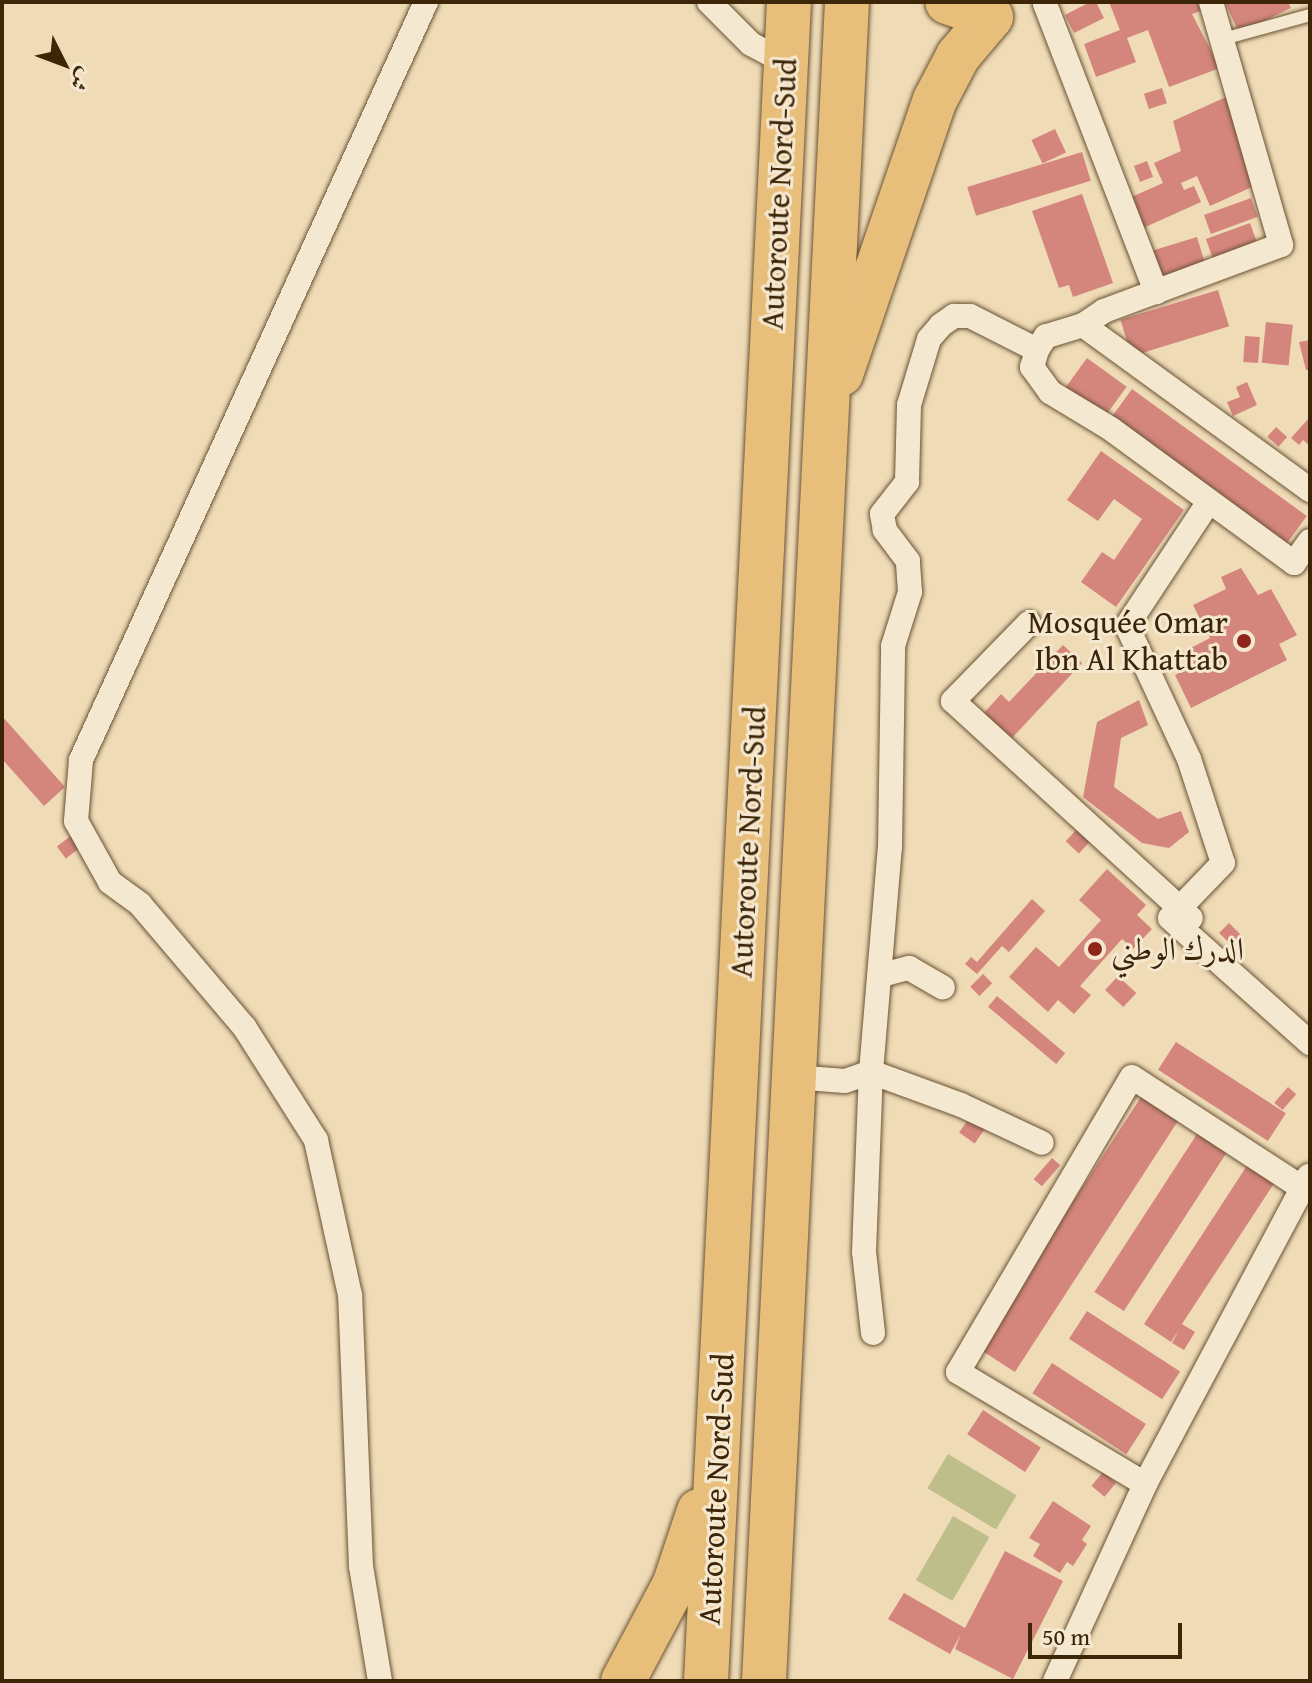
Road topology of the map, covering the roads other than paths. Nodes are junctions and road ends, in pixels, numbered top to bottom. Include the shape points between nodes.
1 (426, 2) edge
2 (709, 2) edge
3 (789, 2) edge
4 (847, 2) edge
5 (947, 2) edge
6 (1211, 2) edge
7 (1046, 3) edge
8 (1310, 15) edge
9 (1223, 39) junction
10 (785, 62) junction
11 (1156, 292) junction
12 (1083, 325) junction
13 (1037, 350) junction
14 (824, 409) junction
15 (1310, 490) edge
16 (1208, 503) junction
17 (1310, 541) edge
18 (1029, 623) dead end
19 (1181, 909) junction
20 (882, 975) junction
21 (943, 988) dead end
22 (1310, 1023) edge
23 (1310, 1043) edge
24 (871, 1072) junction
25 (793, 1077) junction
26 (1042, 1143) dead end
27 (1306, 1181) edge
28 (873, 1333) dead end
29 (720, 1414) junction
30 (1145, 1484) junction
31 (380, 1681) edge
32 (623, 1681) edge
33 (706, 1681) edge
34 (764, 1681) edge
35 (1055, 1681) edge

1 - 31 street via 81,760 76,821 110,882 140,904 245,1028 316,1140 350,1295 361,1566
2 - 10 street via 751,44
3 - 10 highway, Autoroute Nord-Sud
4 - 14 highway, Autoroute Nord-Sud
5 - 14 highway via 991,17 958,56 935,100
6 - 9 street
7 - 11 street
8 - 9 lane
9 - 11 street via 1281,245
10 - 29 highway, Autoroute Nord-Sud
11 - 12 street via 1104,311
12 - 13 street via 1046,336
12 - 15 street
13 - 16 street via 1032,367 1050,392 1111,429
13 - 20 street via 970,316 954,316 929,339 909,405 907,482 882,519 908,561 910,592 893,646
14 - 25 highway, Autoroute Nord-Sud
16 - 17 street via 1294,563
16 - 19 street via 1127,626 1189,759 1223,863
18 - 19 street via 953,701
19 - 22 street
19 - 23 street via 1170,918
20 - 21 street via 909,968
20 - 24 street
24 - 25 street via 845,1081
24 - 26 street via 961,1105
24 - 28 street via 864,1252
25 - 34 highway, Autoroute Nord-Sud
27 - 30 street
27 - 30 street via 1132,1077 958,1372
29 - 32 highway via 692,1543
29 - 33 highway, Autoroute Nord-Sud
30 - 35 street

